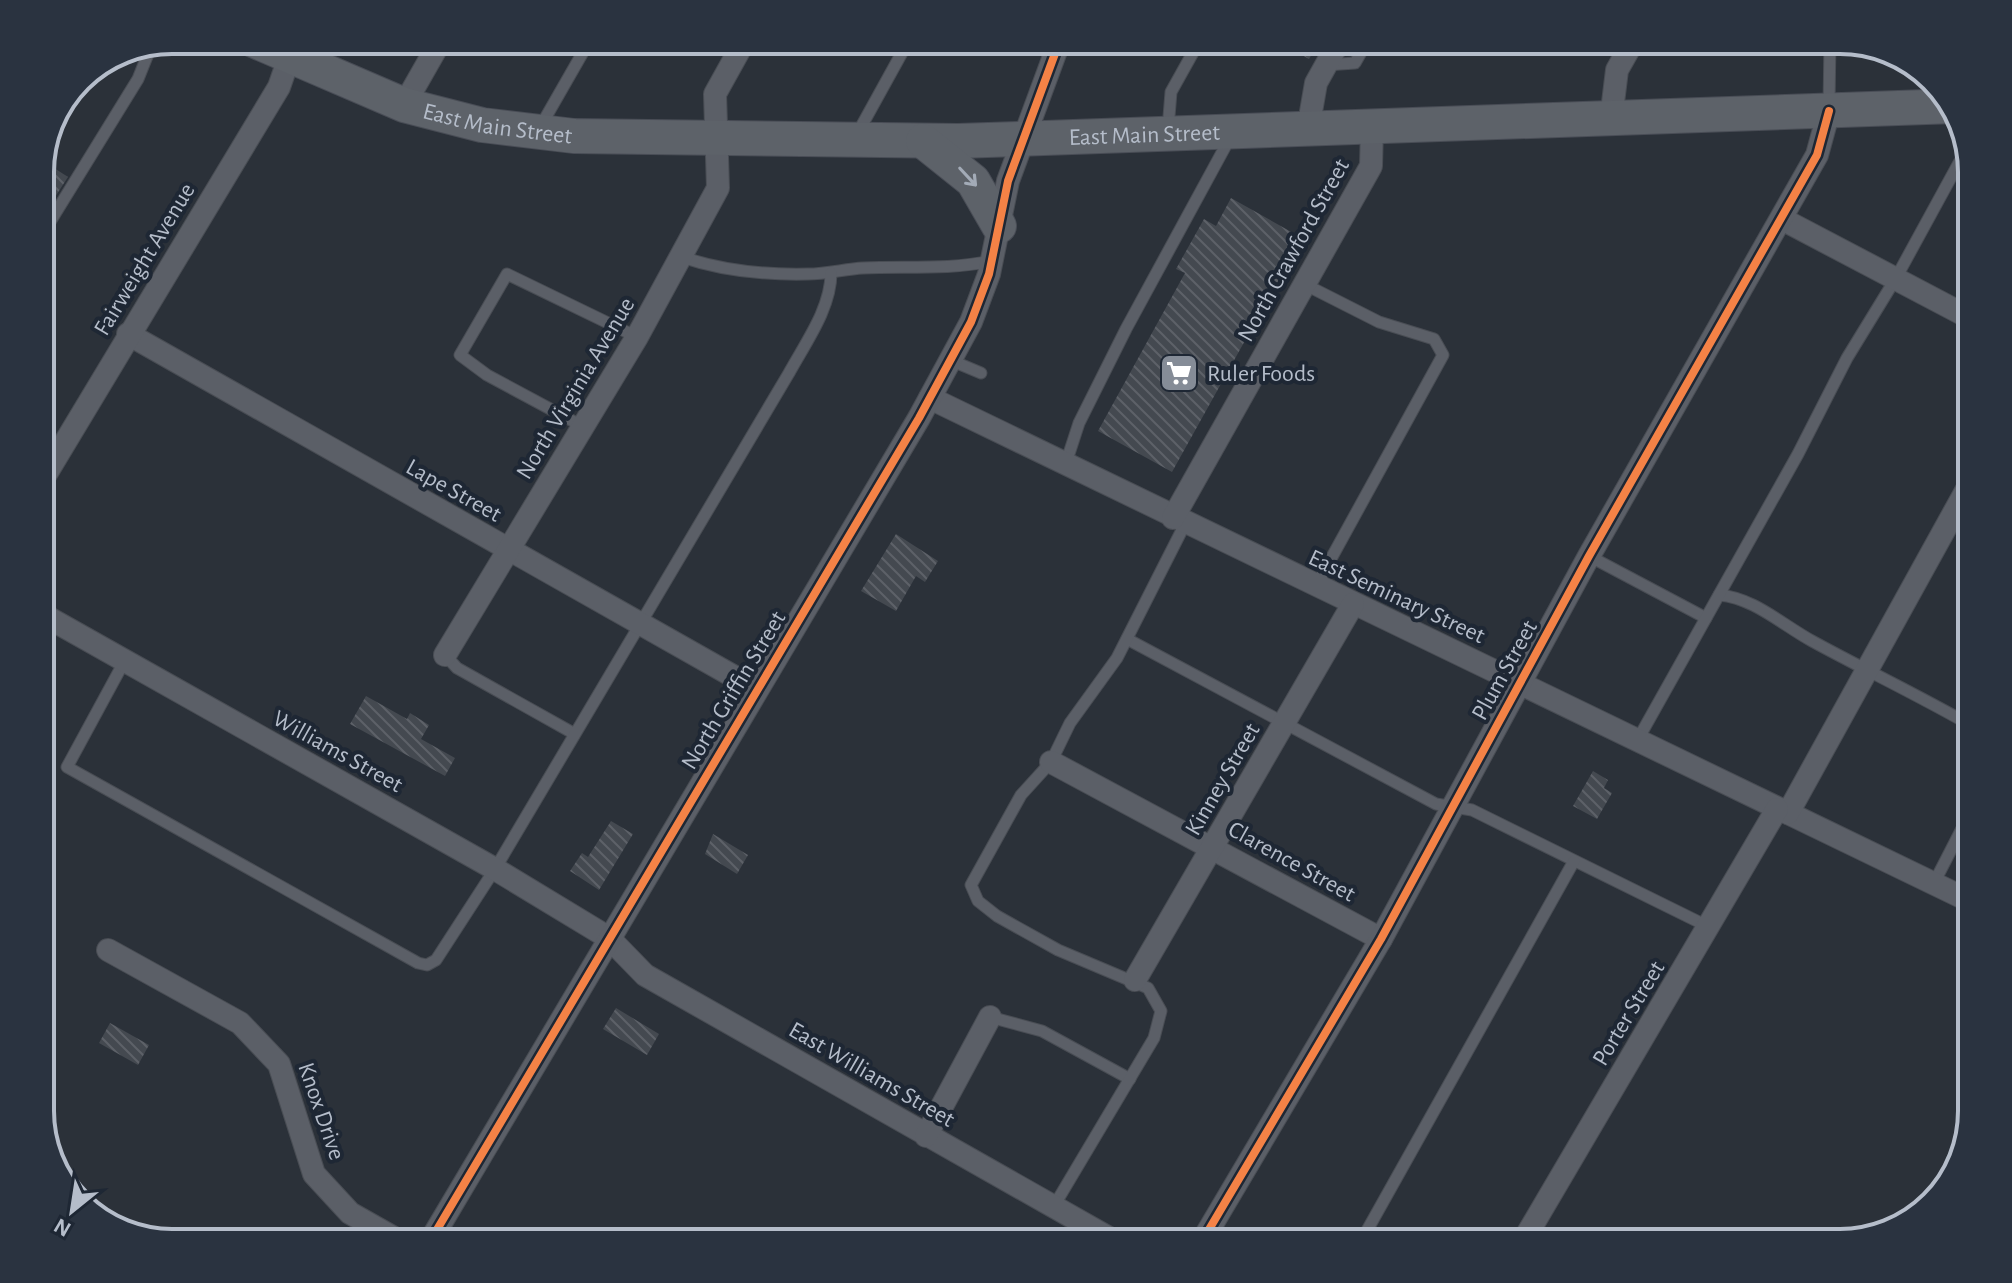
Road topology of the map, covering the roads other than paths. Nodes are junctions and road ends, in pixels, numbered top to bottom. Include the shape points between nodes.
1 (290, 54) edge
2 (302, 54) edge
3 (433, 54) edge
4 (582, 54) edge
5 (737, 54) edge
6 (901, 54) edge
7 (1055, 54) edge
8 (1192, 54) edge
9 (1332, 54) edge
10 (1360, 54) edge
11 (1626, 54) edge
12 (1830, 54) edge
13 (147, 57) edge
14 (1326, 65) junction
15 (404, 105) junction
16 (1938, 107) edge
17 (1829, 111) junction
18 (1611, 119) junction
19 (1372, 127) junction
20 (1308, 129) junction
21 (1233, 132) junction
22 (536, 133) junction
23 (1168, 134) junction
24 (1025, 137) junction
25 (716, 138) junction
26 (854, 140) junction
27 (923, 141) junction
28 (1957, 166) edge
29 (54, 215) edge
30 (1782, 219) junction
31 (999, 226) junction
32 (682, 257) junction
33 (991, 261) junction
34 (831, 273) junction
35 (1896, 278) junction
36 (1304, 284) junction
37 (1958, 311) edge
38 (128, 334) junction
39 (637, 337) junction
40 (950, 360) junction
41 (981, 373) dead end
42 (930, 398) junction
43 (582, 426) junction
44 (54, 460) edge
45 (1065, 466) junction
46 (1958, 505) edge
47 (1179, 521) junction
48 (508, 550) junction
49 (1589, 556) junction
50 (1316, 586) junction
51 (1719, 595) junction
52 (1353, 604) junction
53 (1706, 618) junction
54 (54, 621) edge
55 (639, 623) junction
56 (1127, 639) junction
57 (445, 655) joint
58 (124, 662) junction
59 (1867, 670) junction
60 (1520, 683) junction
61 (756, 689) junction
62 (1958, 719) edge
63 (1284, 723) junction
64 (573, 733) junction
65 (1637, 741) junction
66 (1051, 762) junction
67 (1453, 807) junction
68 (1782, 811) junction
69 (1958, 836) edge
70 (1213, 847) junction
71 (1574, 861) junction
72 (495, 869) junction
73 (1934, 883) junction
74 (1958, 895) edge
75 (1709, 927) junction
76 (609, 938) junction
77 (1381, 939) junction
78 (108, 950) dead end
79 (1135, 980) junction
80 (990, 1017) joint
81 (1130, 1079) junction
82 (926, 1136) junction
83 (1054, 1206) junction
84 (378, 1229) edge
85 (437, 1229) edge
86 (1094, 1229) edge
87 (1209, 1229) edge
88 (1368, 1229) edge
89 (1530, 1229) edge

1 - 38 street, Fairweight Avenue via 279,87
2 - 15 main road, East Main Street
3 - 15 street
4 - 22 lane
5 - 25 street, North Virginia Avenue via 715,94
6 - 26 lane
7 - 24 street, North Griffin Street
8 - 23 lane via 1171,92
9 - 14 street
10 - 14 lane via 1355,63
11 - 18 street via 1617,70
12 - 17 lane
13 - 29 lane
14 - 20 street via 1316,83
15 - 22 main road, East Main Street
16 - 17 main road, East Main Street
17 - 18 main road, East Main Street
17 - 30 street, Plum Street via 1817,155
18 - 19 main road, East Main Street
19 - 20 main road, East Main Street
19 - 36 street, North Crawford Street via 1371,166
20 - 21 main road, East Main Street
21 - 23 main road, East Main Street
21 - 45 lane via 1126,329 1079,423
22 - 25 main road, East Main Street
23 - 24 main road, East Main Street
24 - 27 main road, East Main Street
24 - 31 street, North Griffin Street
25 - 26 main road, East Main Street
25 - 32 street, North Virginia Avenue via 718,188
26 - 27 main road, East Main Street
27 -> 31 main road via 973,181
28 - 35 lane
30 - 35 street
30 - 49 street, Plum Street
31 - 33 street, North Griffin Street
32 - 34 lane via 746,272
32 - 39 street, North Virginia Avenue
33 - 34 lane
33 - 40 street, North Griffin Street via 971,322
34 - 55 lane via 819,318 789,373
35 - 37 street
35 - 51 lane
36 - 47 street, North Crawford Street
36 - 50 lane via 1379,322 1434,339 1443,355
38 - 44 street, Fairweight Avenue
38 - 48 street, Lape Street
39 - 43 street, North Virginia Avenue
39 - 43 lane via 507,274 460,355
40 - 41 lane
40 - 42 street, North Griffin Street
42 - 45 street, East Seminary Street
42 - 61 street, North Griffin Street
43 - 48 street, North Virginia Avenue
45 - 47 street, East Seminary Street
46 - 59 street, Porter Street
47 - 50 street, East Seminary Street
47 - 56 lane
48 - 55 street, Lape Street
48 - 57 street, North Virginia Avenue
49 - 53 lane
49 - 60 street, Plum Street
50 - 52 street, East Seminary Street
51 - 53 lane
51 - 59 lane via 1757,605
52 - 60 street, East Seminary Street
52 - 63 street, Kinney Street
53 - 65 lane
54 - 58 street, Williams Street
55 - 61 street, Lape Street
55 - 64 lane
56 - 63 lane
56 - 66 lane via 1070,723
57 - 64 lane via 457,668
58 - 72 street, Williams Street
58 - 72 lane via 67,767 391,948 418,963 436,960
59 - 62 lane
59 - 68 street, Porter Street
60 - 65 street, East Seminary Street
60 - 67 street, Plum Street
61 - 76 street, North Griffin Street
63 - 67 lane via 1436,804
63 - 70 street, Kinney Street
64 - 72 lane
65 - 68 street, East Seminary Street
66 - 70 street, Clarence Street
66 - 79 lane via 1021,795 980,865 971,885 974,895 997,916 1058,950
67 - 71 lane via 1472,810
67 - 77 street, Plum Street
68 - 73 street, East Seminary Street
68 - 75 street, Porter Street
69 - 73 lane
70 - 77 street, Clarence Street
70 - 79 street, Kinney Street
71 - 75 lane
71 - 88 lane
72 - 76 street, Williams Street
73 - 74 street, East Seminary Street
75 - 89 street, Porter Street
76 - 82 street, East Williams Street via 645,975
76 - 85 street, North Griffin Street
77 - 87 street, Plum Street
78 - 84 street, Knox Drive via 240,1023 279,1064 314,1174 350,1213
79 - 81 lane via 1148,988 1161,1011 1154,1038
80 - 81 lane via 1042,1031
80 - 82 street
81 - 83 lane
82 - 83 street, East Williams Street
83 - 86 street, East Williams Street

